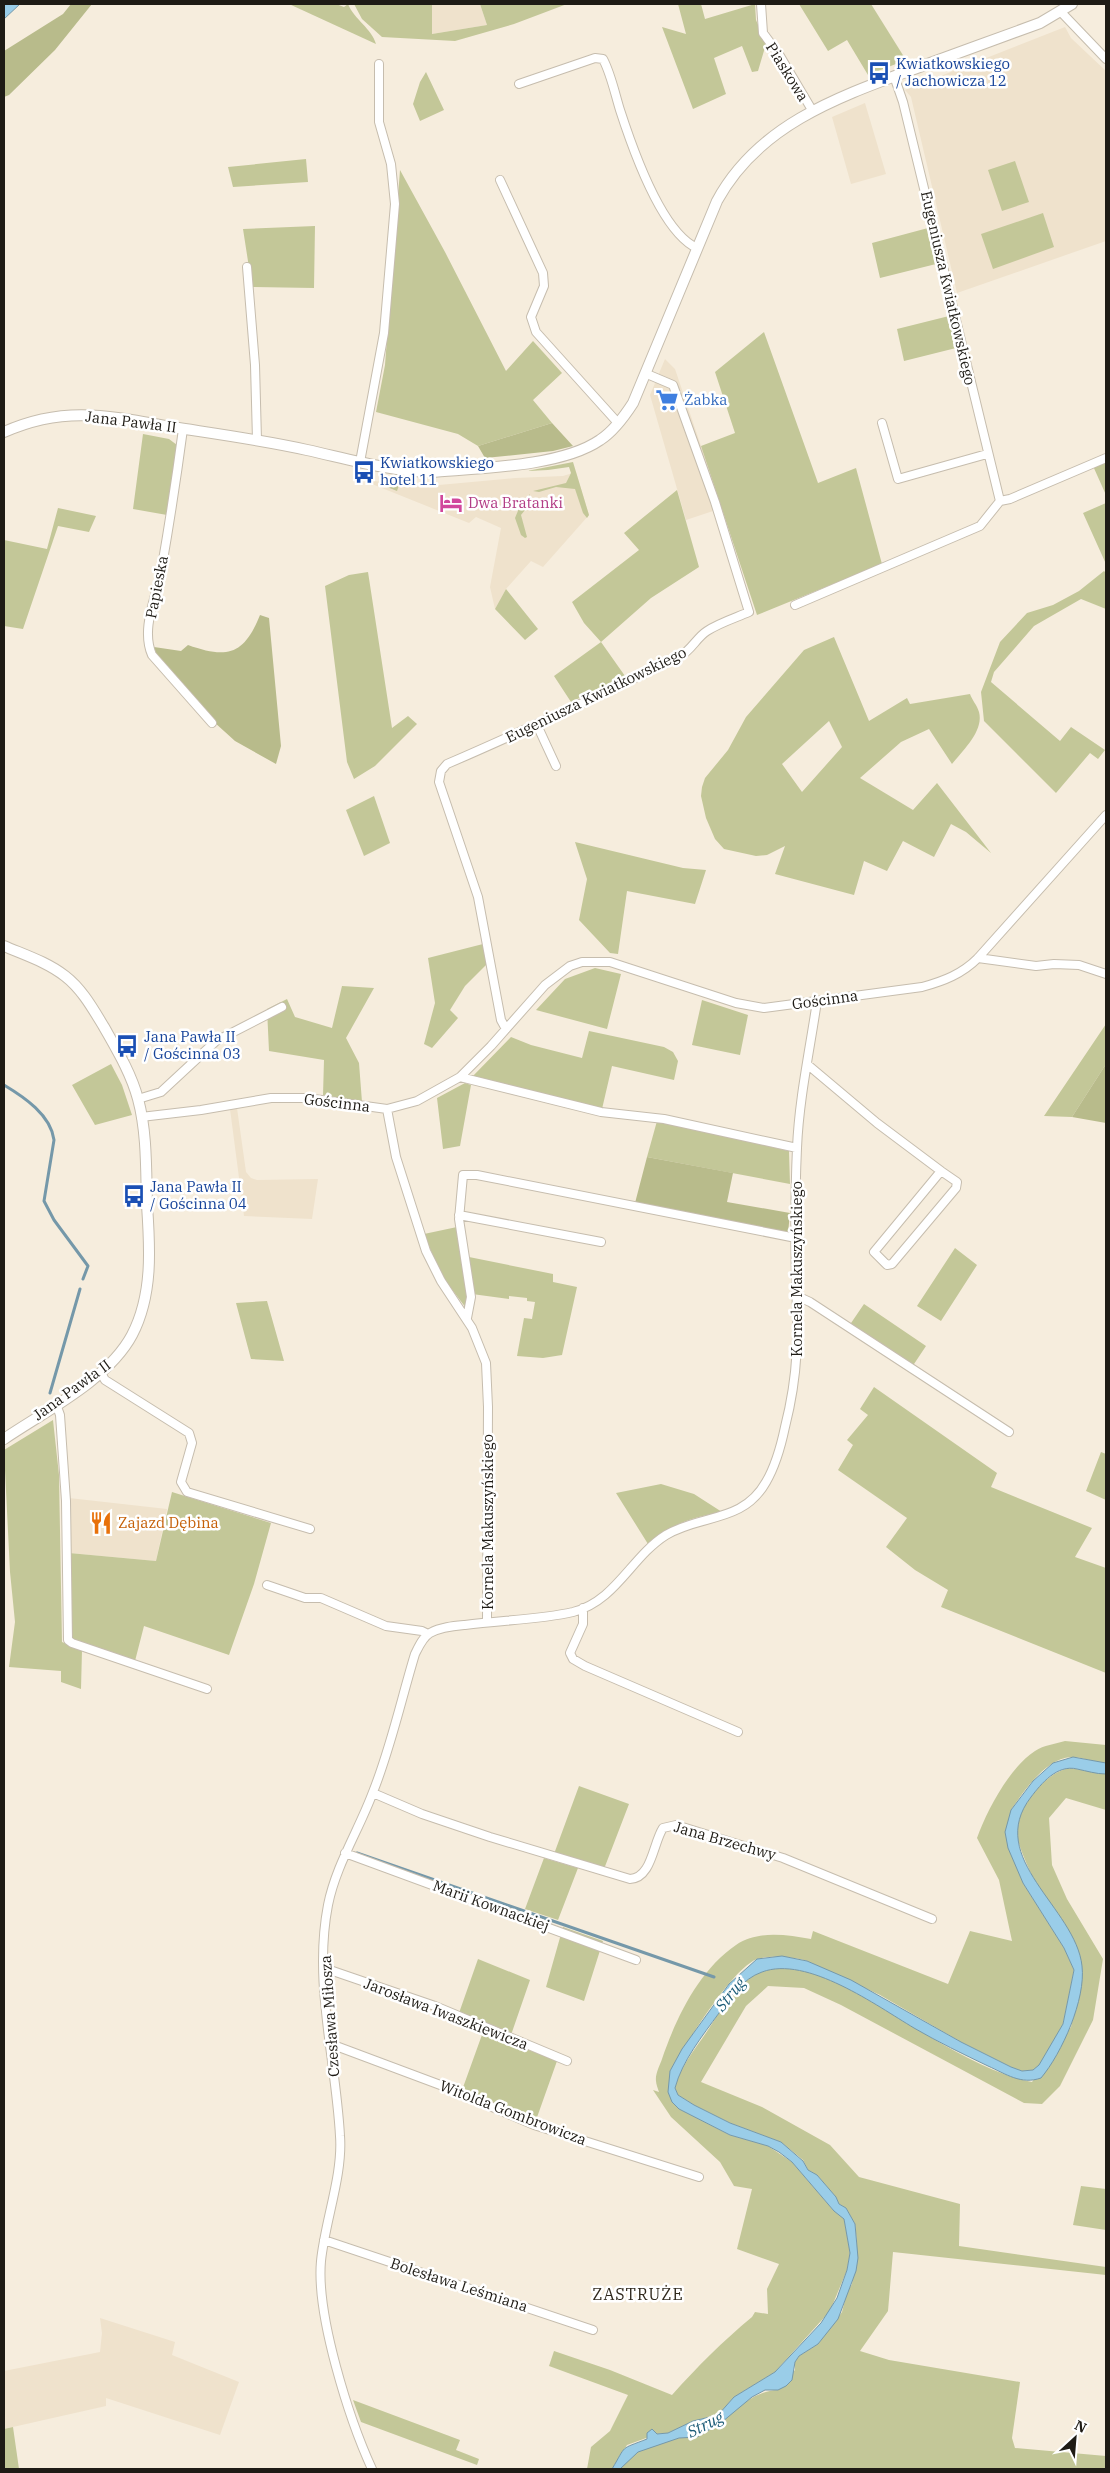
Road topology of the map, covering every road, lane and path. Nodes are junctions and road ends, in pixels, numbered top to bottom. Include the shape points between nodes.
1 (761, 4) edge
2 (1072, 4) edge
3 (1061, 12) junction
4 (1106, 59) edge
5 (379, 64) dead end
6 (894, 76) junction
7 (519, 84) dead end
8 (812, 110) junction
9 (500, 180) dead end
10 (697, 248) junction
11 (247, 267) dead end
12 (647, 374) junction
13 (618, 423) junction
14 (882, 423) dead end
15 (183, 429) junction
16 (4, 432) edge
17 (258, 440) junction
18 (987, 454) junction
19 (1106, 458) edge
20 (360, 462) junction
21 (1000, 500) junction
22 (795, 605) dead end
23 (212, 723) dead end
24 (537, 725) junction
25 (556, 766) dead end
26 (1106, 815) edge
27 (4, 946) edge
28 (978, 958) junction
29 (1106, 974) edge
30 (817, 1001) junction
31 (282, 1007) dead end
32 (506, 1029) junction
33 (808, 1066) junction
34 (460, 1077) junction
35 (138, 1099) junction
36 (387, 1109) junction
37 (141, 1118) junction
38 (797, 1148) junction
39 (941, 1171) junction
40 (460, 1215) junction
41 (796, 1238) junction
42 (602, 1242) dead end
43 (797, 1296) junction
44 (466, 1318) junction
45 (101, 1373) junction
46 (56, 1404) junction
47 (1009, 1432) dead end
48 (4, 1439) edge
49 (310, 1529) dead end
50 (267, 1585) dead end
51 (583, 1608) junction
52 (487, 1622) junction
53 (428, 1634) junction
54 (207, 1689) dead end
55 (738, 1732) dead end
56 (373, 1793) junction
57 (345, 1853) junction
58 (932, 1919) dead end
59 (636, 1960) dead end
60 (324, 1968) junction
61 (328, 2043) junction
62 (567, 2061) dead end
63 (700, 2177) dead end
64 (324, 2240) junction
65 (593, 2330) dead end
66 (372, 2469) edge

1 - 8 street, Piaskowa via 763,33
2 - 3 street
3 - 4 street
3 - 6 street via 1040,23
5 - 20 street via 379,122 391,164 395,204 384,333
6 - 8 street
6 - 18 street, Eugeniusza Kwiatkowskiego via 903,102
7 - 10 street via 595,58 603,59 625,125 661,211 681,239
8 - 10 street via 741,164 717,200
9 - 13 street via 543,273 544,286 531,317 536,332
10 - 12 street
11 - 17 street
12 - 13 street via 633,403
12 - 24 street, Eugeniusza Kwiatkowskiego via 673,385 715,502 749,612 707,631 681,656
13 - 20 street via 600,441 548,460 431,472 400,471
14 - 18 street via 898,479
15 - 16 street, Jana Pawła II via 88,415 45,417
15 - 17 street, Jana Pawła II
15 - 23 street, Papieska via 160,578 152,604 148,647
17 - 20 street
18 - 21 street, Eugeniusza Kwiatkowskiego
19 - 21 street via 1010,499
21 - 22 street via 980,526
24 - 25 street
24 - 32 street, Eugeniusza Kwiatkowskiego via 447,764 441,771 439,782 478,897 501,1020
26 - 28 street, Gościnna
27 - 35 street, Jana Pawła II via 55,969 80,991 117,1051
28 - 29 street via 1036,966 1079,965
28 - 30 street, Gościnna via 955,976 930,985
30 - 32 street, Gościnna via 778,1007 751,1006 596,960 570,966 558,974 545,984
30 - 33 street, Kornela Makuszyńskiego
31 - 35 street via 216,1041 161,1092
32 - 34 street, Gościnna
33 - 38 street, Kornela Makuszyńskiego
33 - 39 street
34 - 36 street, Gościnna via 417,1101
34 - 38 street via 601,1112 664,1119
35 - 37 street, Jana Pawła II
36 - 37 street, Gościnna via 287,1097
36 - 44 street, Kornela Makuszyńskiego via 396,1157 426,1251 440,1281
37 - 45 street, Jana Pawła II via 148,1227 147,1284 142,1310 132,1335
38 - 41 street, Kornela Makuszyńskiego
39 - 39 street via 874,1252 887,1265 892,1264 956,1188 956,1182
40 - 41 street via 463,1175 477,1175
40 - 42 street
40 - 44 street via 471,1297
41 - 43 street, Kornela Makuszyńskiego
43 - 47 street
43 - 51 street, Kornela Makuszyńskiego via 798,1352 793,1398 773,1469 758,1495 736,1512 678,1528 664,1536 616,1586
44 - 52 street, Kornela Makuszyńskiego via 482,1352 488,1376
45 - 46 street, Jana Pawła II
45 - 49 street via 105,1380 189,1433 192,1443 181,1482 187,1492
46 - 48 street, Jana Pawła II
46 - 54 street via 60,1415 66,1501 68,1640
50 - 53 street via 305,1598 321,1598 386,1626
51 - 52 street, Kornela Makuszyńskiego via 559,1615
51 - 55 street via 583,1624 570,1653 573,1658
52 - 53 street via 449,1627
53 - 56 street, Czesława Miłosza via 415,1654
56 - 57 street, Czesława Miłosza
56 - 58 street, Jana Brzechwy via 490,1837 630,1879 644,1872 663,1828 676,1825 783,1858
57 - 59 street, Marii Kownackiej
57 - 60 street, Czesława Miłosza via 328,1904
60 - 61 street, Czesława Miłosza
60 - 62 street, Jarosława Iwaszkiewicza via 436,2006
61 - 63 street, Witolda Gombrowicza via 534,2124
61 - 64 street, Czesława Miłosza via 341,2139
64 - 65 street, Bolesława Leśmiana
64 - 66 street, Czesława Miłosza via 321,2284 328,2328 350,2408

